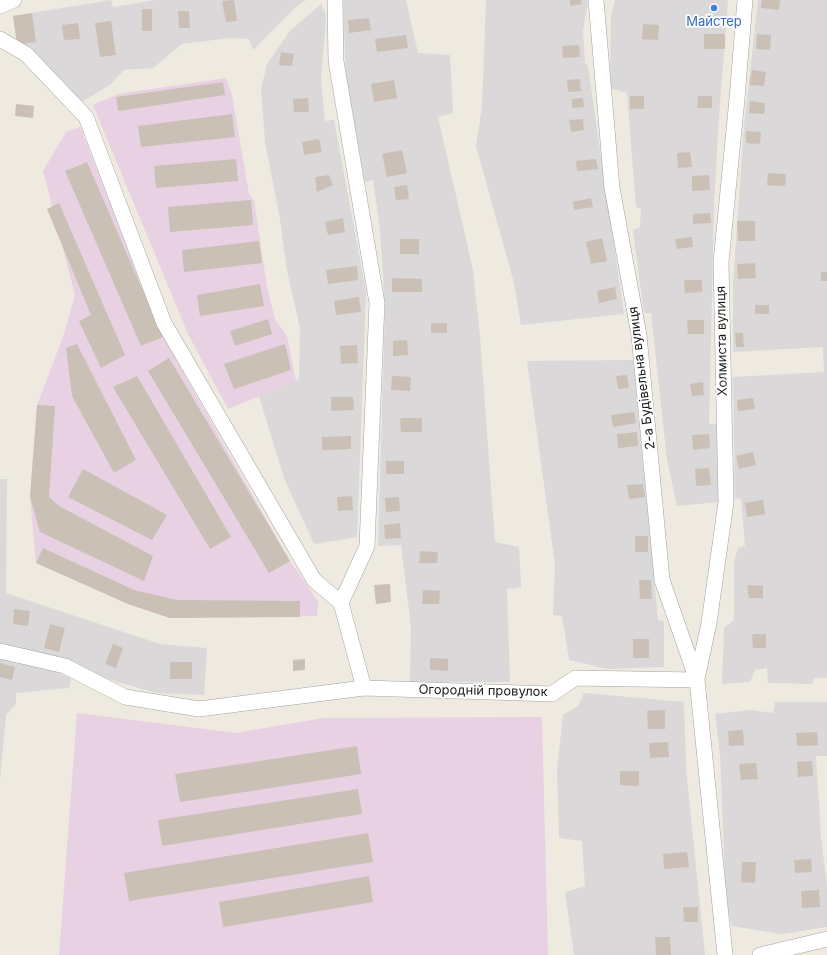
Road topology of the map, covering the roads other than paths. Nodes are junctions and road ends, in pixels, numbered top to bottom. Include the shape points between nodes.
1 (14, 0) edge
2 (335, 0) edge
3 (596, 0) edge
4 (745, 0) edge
5 (0, 6) edge
6 (0, 39) edge
7 (341, 604) junction
8 (0, 651) edge
9 (697, 680) junction
10 (364, 688) junction
11 (827, 939) edge
12 (725, 955) edge
13 (760, 955) edge

1 - 5 street
2 - 7 street via 336,61 378,303 367,546
3 - 9 street, 2-а Будівельна вулиця via 612,188 639,334 662,580
4 - 9 street, Холмиста вулиця via 721,262 726,502 709,623
6 - 7 street via 26,54 86,117 164,322 314,580
7 - 10 street
8 - 10 street, Огородній провулок via 66,666 125,697 199,709
9 - 10 street, Огородній провулок via 575,678 552,694
9 - 12 street
11 - 13 street

